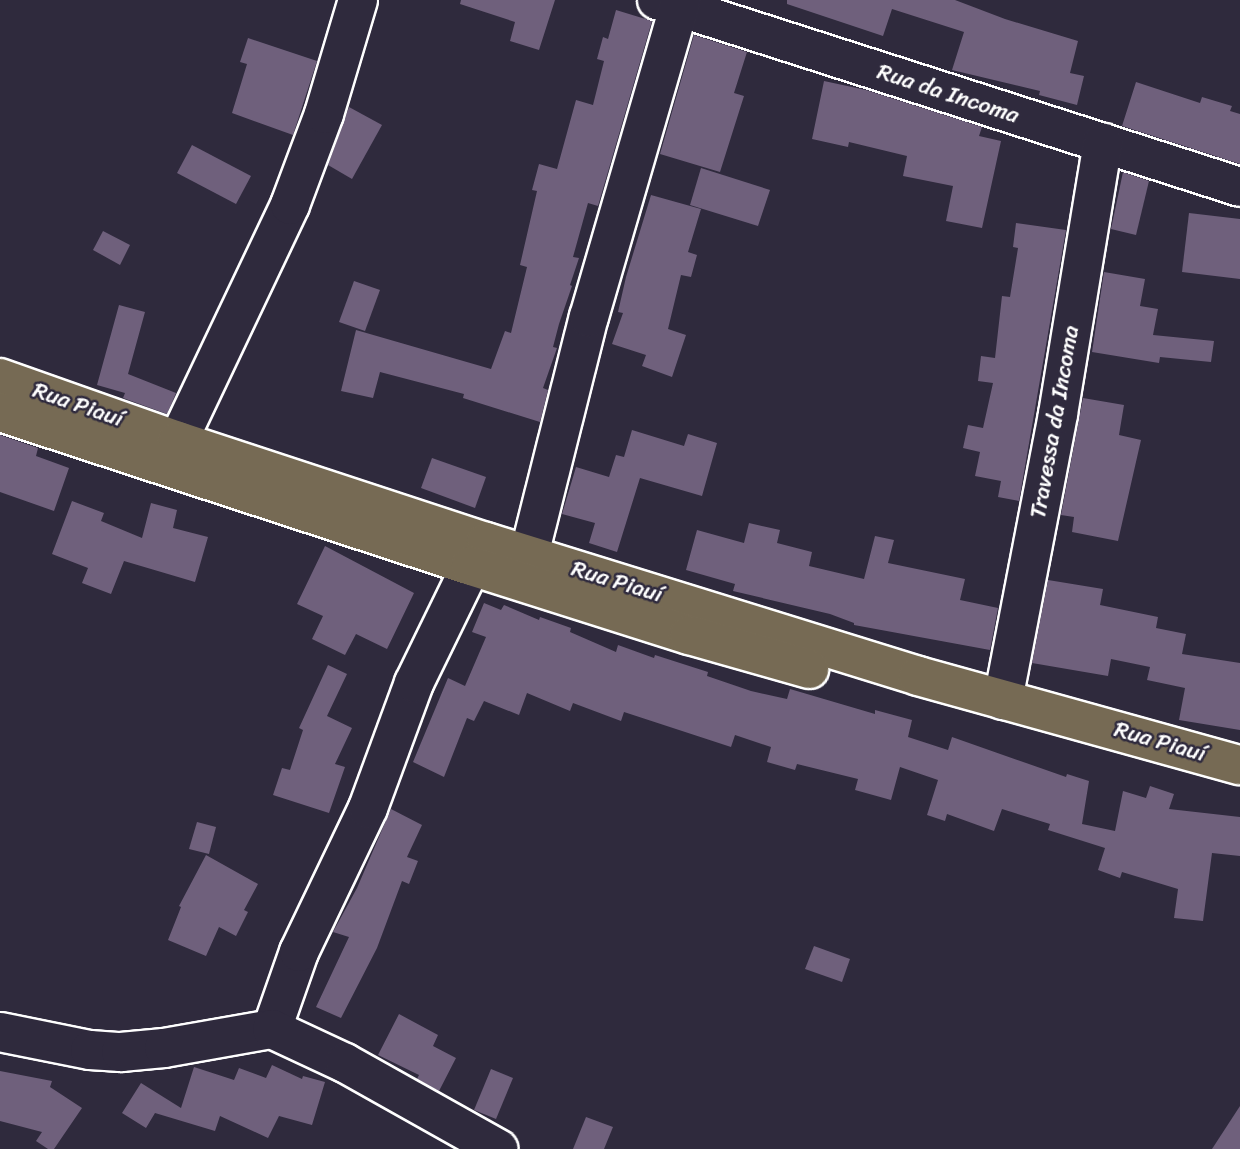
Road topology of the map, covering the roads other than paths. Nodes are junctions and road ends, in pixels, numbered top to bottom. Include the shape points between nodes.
1 (358, 0) edge
2 (672, 3) edge
3 (1103, 144) junction
4 (1240, 187) edge
5 (0, 378) edge
6 (0, 412) edge
7 (178, 441) junction
8 (529, 555) junction
9 (471, 566) junction
10 (1003, 700) junction
11 (1240, 765) edge
12 (1240, 786) edge
13 (272, 1028) junction
14 (0, 1032) edge
15 (498, 1149) edge

1 - 7 street via 324,114 290,205
2 - 3 street, Rua da Incoma
2 - 8 street
3 - 4 street, Rua da Incoma
3 - 10 street, Travessa da Incoma via 1058,414
5 - 7 main road, Rua Piauí
6 - 9 main road, Rua Piauí
7 - 8 main road, Rua Piauí
8 - 10 main road, Rua Piauí
9 - 12 main road, Rua Piauí via 689,635
9 - 13 street via 414,683 368,808 299,952
10 - 11 main road, Rua Piauí
13 - 14 street via 121,1052
13 - 15 street via 368,1075

